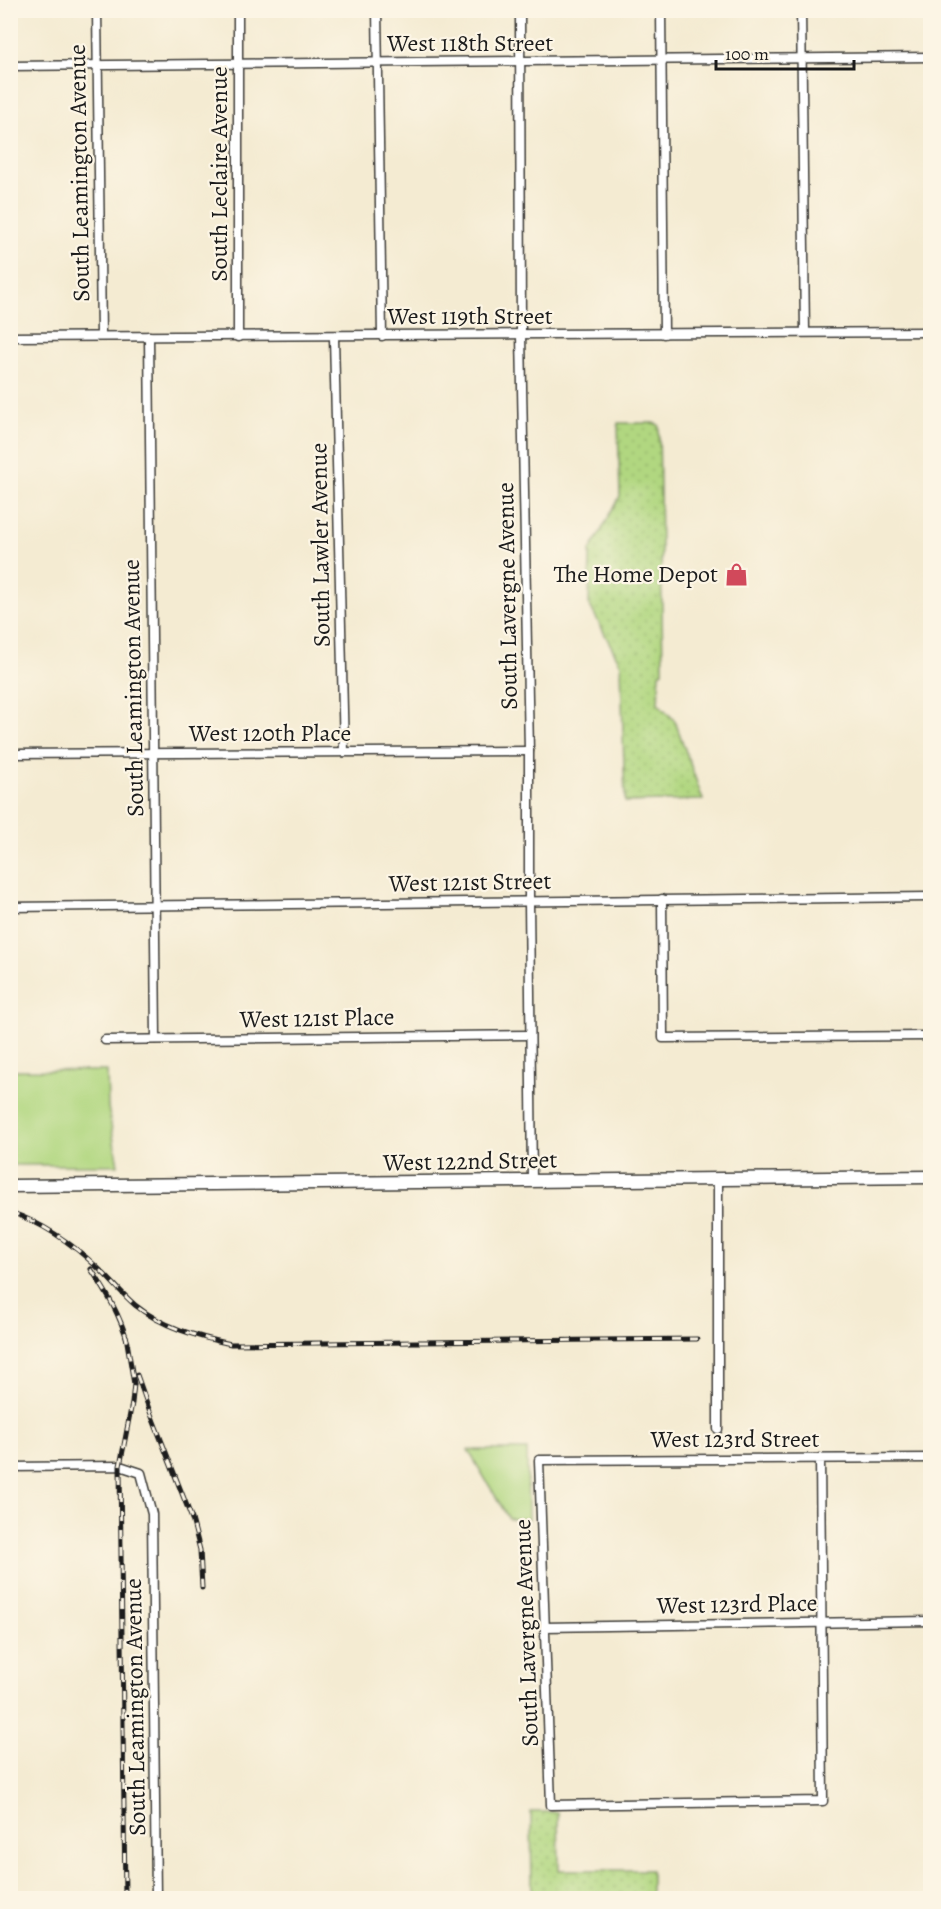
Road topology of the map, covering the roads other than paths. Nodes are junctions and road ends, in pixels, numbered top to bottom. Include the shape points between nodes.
1 (97, 10) edge
2 (238, 10) edge
3 (377, 10) edge
4 (520, 10) edge
5 (661, 10) edge
6 (801, 10) edge
7 (930, 57) edge
8 (802, 59) junction
9 (661, 61) junction
10 (521, 62) junction
11 (239, 63) junction
12 (377, 63) junction
13 (98, 65) junction
14 (10, 66) edge
15 (805, 332) junction
16 (930, 332) edge
17 (664, 334) junction
18 (101, 336) junction
19 (149, 336) junction
20 (334, 336) junction
21 (382, 336) junction
22 (521, 336) junction
23 (10, 337) edge
24 (238, 337) junction
25 (529, 751) junction
26 (344, 752) junction
27 (10, 754) edge
28 (154, 754) junction
29 (930, 897) edge
30 (662, 899) junction
31 (529, 901) junction
32 (155, 904) junction
33 (10, 907) edge
34 (530, 1035) junction
35 (930, 1036) edge
36 (156, 1039) junction
37 (105, 1040) dead end
38 (930, 1177) edge
39 (718, 1179) junction
40 (532, 1181) junction
41 (10, 1186) edge
42 (718, 1429) dead end
43 (820, 1458) junction
44 (930, 1458) edge
45 (539, 1460) joint
46 (10, 1467) edge
47 (930, 1621) edge
48 (821, 1622) junction
49 (544, 1627) junction
50 (156, 1899) edge

1 - 13 street, South Leamington Avenue
2 - 11 street, South Leclaire Avenue
3 - 12 street
4 - 10 street, South Lavergne Avenue
5 - 9 street
6 - 8 street
7 - 8 street, West 118th Street
8 - 9 street, West 118th Street
8 - 15 street
9 - 10 street, West 118th Street
9 - 17 street
10 - 12 street, West 118th Street
10 - 22 street, South Lavergne Avenue
11 - 12 street, West 118th Street
11 - 13 street, West 118th Street
11 - 24 street, South Leclaire Avenue
12 - 21 street
13 - 14 street, West 118th Street
13 - 18 street, South Leamington Avenue
15 - 16 street, West 119th Street
15 - 17 street, West 119th Street
17 - 22 street, West 119th Street
18 - 19 street, West 119th Street
18 - 23 street, West 119th Street
19 - 24 street, West 119th Street
19 - 28 street, South Leamington Avenue
20 - 21 street, West 119th Street
20 - 24 street, West 119th Street
20 - 26 street, South Lawler Avenue
21 - 22 street, West 119th Street
22 - 25 street, South Lavergne Avenue
25 - 26 street, West 120th Place
25 - 31 street, South Lavergne Avenue
26 - 28 street, West 120th Place
27 - 28 street, West 120th Place
28 - 32 street, South Leamington Avenue
29 - 30 street, West 121st Street
30 - 31 street, West 121st Street
30 - 35 street via 663,1038
31 - 32 street, West 121st Street
31 - 34 street, South Lavergne Avenue
32 - 33 street, West 121st Street
32 - 36 street, South Leamington Avenue
34 - 36 street, West 121st Place
34 - 40 street, South Lavergne Avenue
36 - 37 street, West 121st Place
38 - 39 street, West 122nd Street
39 - 40 street, West 122nd Street
39 - 42 street
40 - 41 street, West 122nd Street
43 - 44 street, West 123rd Street
43 - 45 street, West 123rd Street
43 - 48 street
45 - 49 street, South Lavergne Avenue
46 - 50 street, South Leamington Avenue via 120,1466 141,1473 152,1514
47 - 48 street, West 123rd Place
48 - 49 street, West 123rd Place
48 - 49 street, South Lavergne Avenue via 823,1801 552,1805

